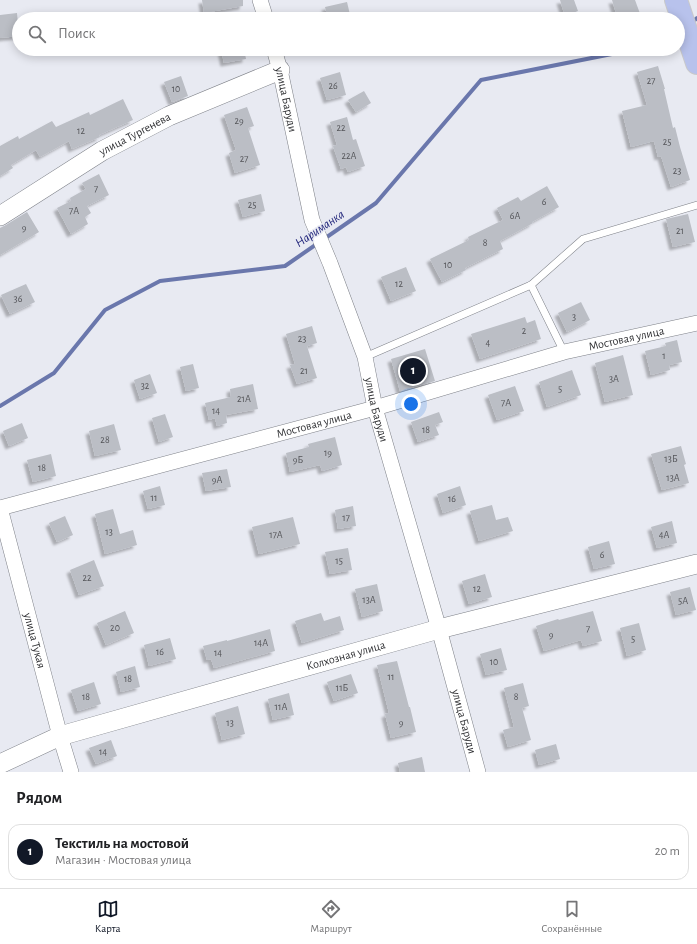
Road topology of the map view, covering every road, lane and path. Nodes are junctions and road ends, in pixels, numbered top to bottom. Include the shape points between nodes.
1 (260, 0) edge
2 (676, 0) edge
3 (264, 12) edge
4 (680, 12) edge
5 (685, 27) edge
6 (276, 56) edge
7 (697, 63) edge
8 (280, 70) junction
9 (697, 205) edge
10 (0, 216) edge
11 (531, 285) junction
12 (697, 322) edge
13 (564, 352) junction
14 (365, 357) junction
15 (375, 408) junction
16 (0, 508) edge
17 (697, 564) edge
18 (439, 629) junction
19 (60, 736) junction
20 (0, 764) edge
21 (71, 772) edge
22 (478, 772) edge

1 - 3 street
2 - 4 main road
5 - 7 main road
6 - 8 street, улица Баруди
8 - 10 street, улица Тургенева via 169,116 102,151
8 - 14 street, улица Баруди via 312,220
9 - 11 lane via 584,239
11 - 13 lane
11 - 14 lane
12 - 13 street, Мостовая улица
13 - 15 street, Мостовая улица
14 - 15 street, улица Баруди
15 - 16 street, Мостовая улица
15 - 18 street, улица Баруди
16 - 19 street, улица Тукая
17 - 18 street, Колхозная улица
18 - 19 street, Колхозная улица
18 - 22 street, улица Баруди
19 - 20 street, Колхозная улица
19 - 21 street, улица Тукая

